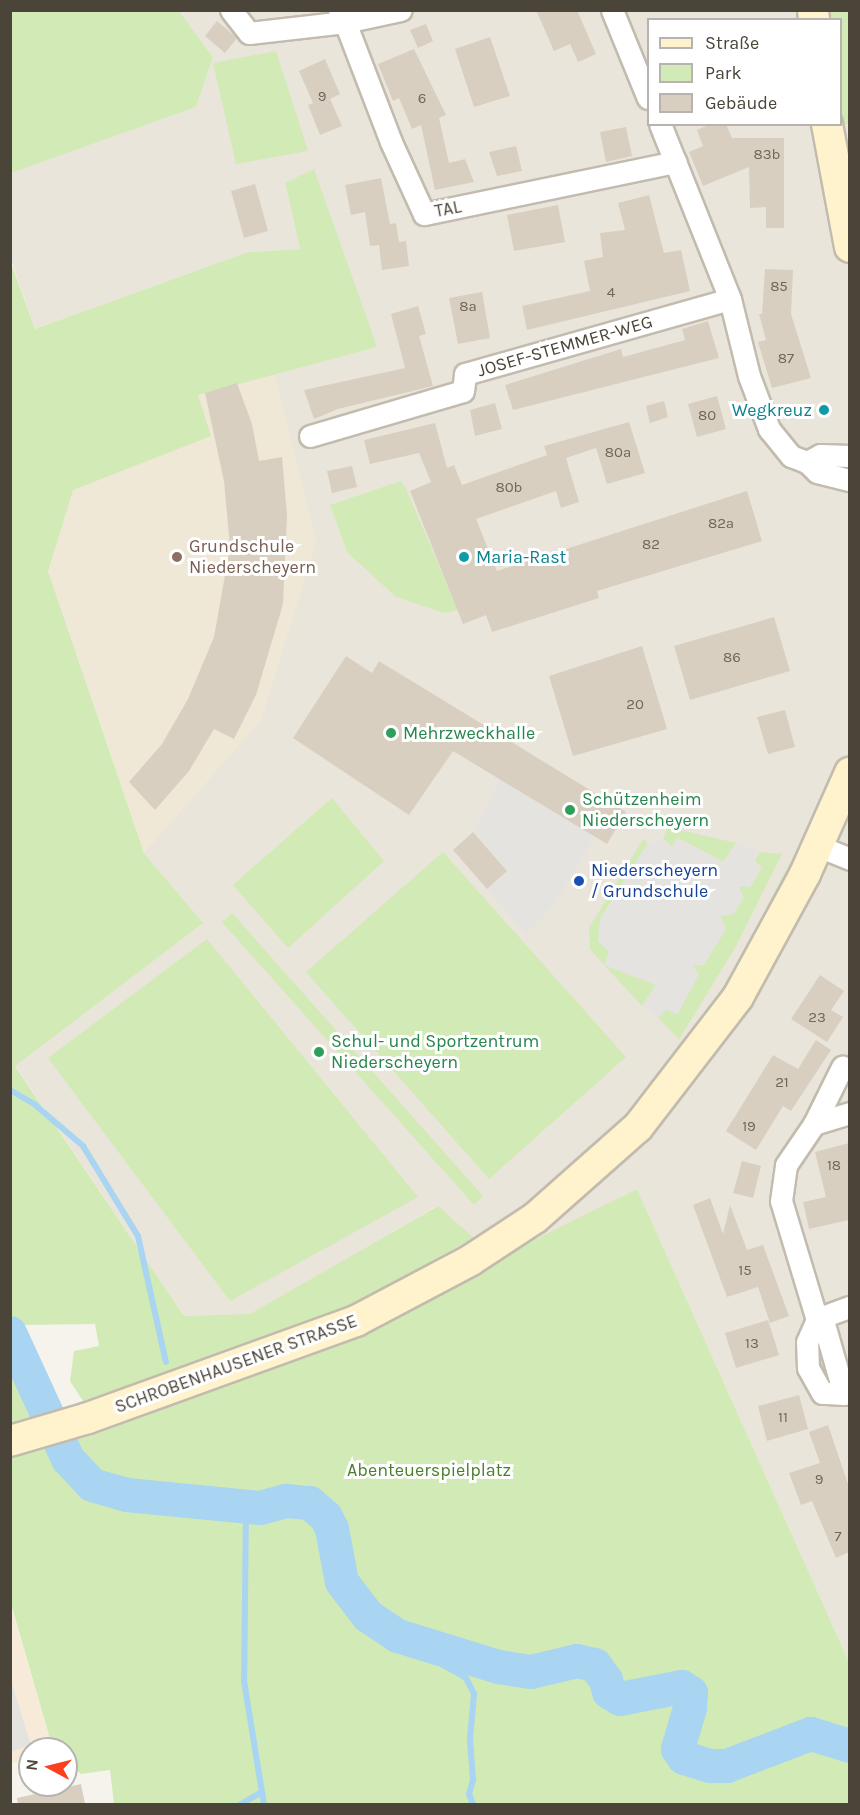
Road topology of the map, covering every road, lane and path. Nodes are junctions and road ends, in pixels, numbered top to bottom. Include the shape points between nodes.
1 (231, 10) edge
2 (401, 10) edge
3 (612, 10) edge
4 (342, 16) edge
5 (647, 96) edge
6 (661, 126) edge
7 (827, 126) edge
8 (676, 162) junction
9 (849, 247) edge
10 (730, 299) junction
11 (310, 436) dead end
12 (849, 456) edge
13 (807, 462) junction
14 (849, 480) edge
15 (849, 773) edge
16 (818, 846) junction
17 (849, 860) edge
18 (843, 1073) edge
19 (849, 1113) edge
20 (814, 1124) junction
21 (849, 1306) edge
22 (820, 1319) junction
23 (847, 1402) edge
24 (10, 1441) edge

1 - 4 street via 249,33
2 - 4 street
3 - 5 street
4 - 8 street, TAL via 424,214
6 - 8 street
7 - 9 main road
8 - 10 street
10 - 11 street, JOSEF-STEMMER-WEG via 465,374 463,391
10 - 13 street via 749,376 769,429 784,450
12 - 13 street via 820,455
13 - 14 street via 817,472
15 - 16 main road, SCHROBENHAUSENER STRASSE
16 - 17 street
16 - 24 main road, SCHROBENHAUSENER STRASSE via 738,998 690,1063 610,1156 535,1218 471,1260 356,1321 88,1418
18 - 20 street
19 - 20 street
20 - 22 street via 786,1165 781,1201
21 - 22 street
22 - 23 street via 807,1342 808,1368 822,1393

